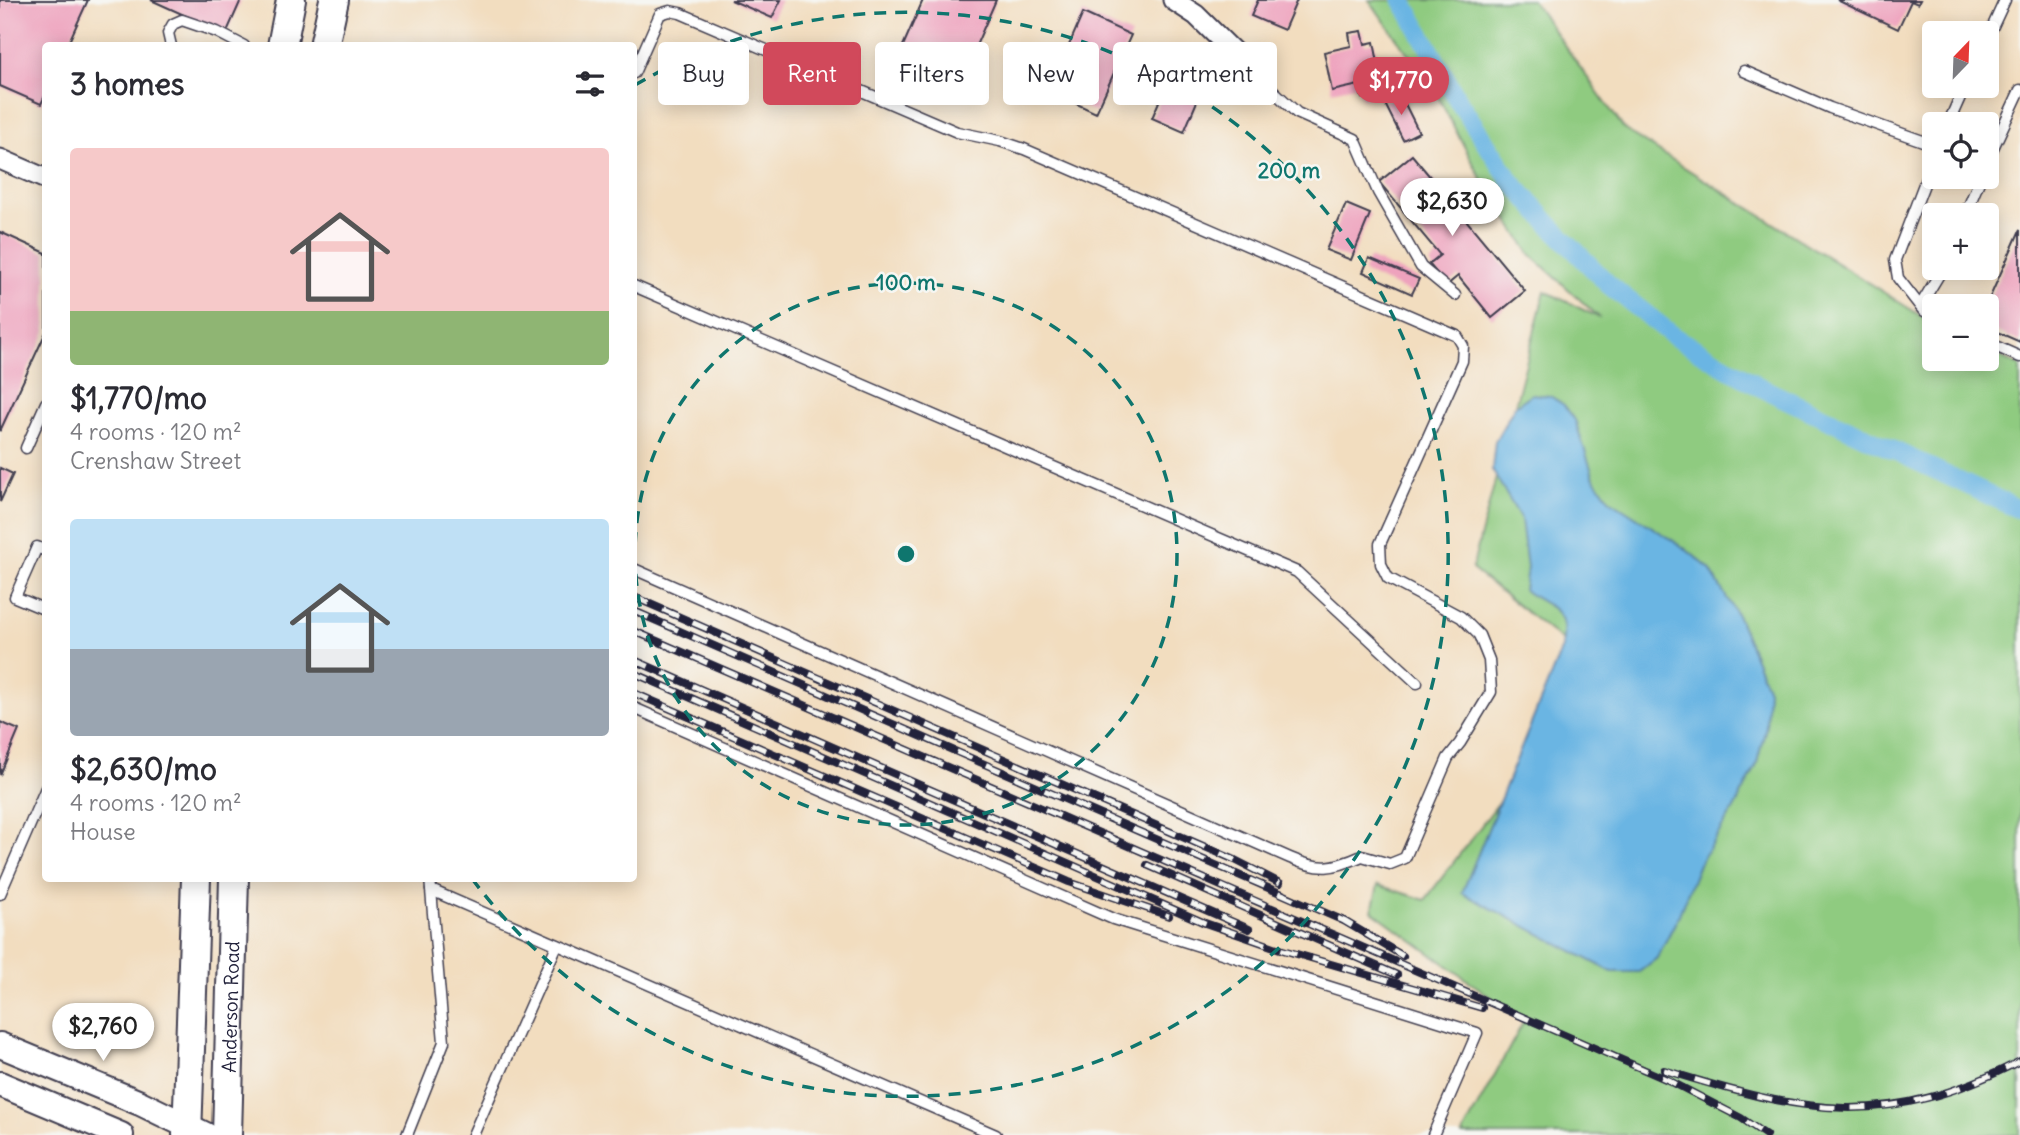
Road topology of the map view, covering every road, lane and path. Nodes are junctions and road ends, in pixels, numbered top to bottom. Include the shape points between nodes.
1 (291, 0) edge
2 (334, 0) edge
3 (1173, 0) edge
4 (2005, 0) edge
5 (1995, 21) edge
6 (170, 42) edge
7 (236, 42) edge
8 (283, 42) edge
9 (325, 42) edge
10 (1223, 42) edge
11 (637, 67) edge
12 (1744, 71) dead end
13 (2020, 90) edge
14 (1277, 94) edge
15 (1999, 135) edge
16 (1922, 141) edge
17 (0, 159) edge
18 (42, 177) edge
19 (1922, 189) edge
20 (1936, 280) edge
21 (637, 287) edge
22 (1455, 295) dead end
23 (1920, 306) joint
24 (1999, 348) edge
25 (2020, 357) edge
26 (42, 412) edge
27 (26, 447) dead end
28 (42, 549) edge
29 (637, 570) edge
30 (42, 608) edge
31 (1417, 683) dead end
32 (637, 709) edge
33 (42, 797) edge
34 (196, 882) edge
35 (234, 882) edge
36 (430, 882) edge
37 (431, 890) junction
38 (0, 894) edge
39 (557, 945) junction
40 (0, 1045) edge
41 (0, 1084) edge
42 (193, 1132) edge
43 (118, 1135) edge
44 (227, 1135) edge
45 (407, 1135) edge
46 (473, 1135) edge
47 (996, 1135) edge
48 (1433, 1135) edge

1 - 8 main road
2 - 9 main road
3 - 10 street
4 - 5 lane
6 - 7 lane via 168,33 182,20
11 - 29 lane via 660,14 680,13 957,132 1024,149 1457,336 1464,346 1462,361 1380,544 1381,564 1388,578 1461,617 1479,635 1489,660 1491,691 1448,758 1405,858 1390,864 1362,856 1322,869
12 - 16 lane
13 - 15 lane
14 - 22 lane via 1297,113 1355,139 1378,192 1421,267
17 - 18 street
19 - 23 lane via 1895,260 1898,278
20 - 23 lane
21 - 31 lane via 1297,572
24 - 25 lane
26 - 27 lane
28 - 30 lane via 37,547 15,597
32 - 48 lane via 1113,919 1476,1033
33 - 38 lane
34 - 42 main road, Anderson Road
35 - 44 main road, Anderson Road
36 - 37 lane
37 - 39 lane
37 - 45 lane via 444,1042
39 - 46 lane
39 - 47 lane
40 - 42 street via 140,1103
41 - 43 street

